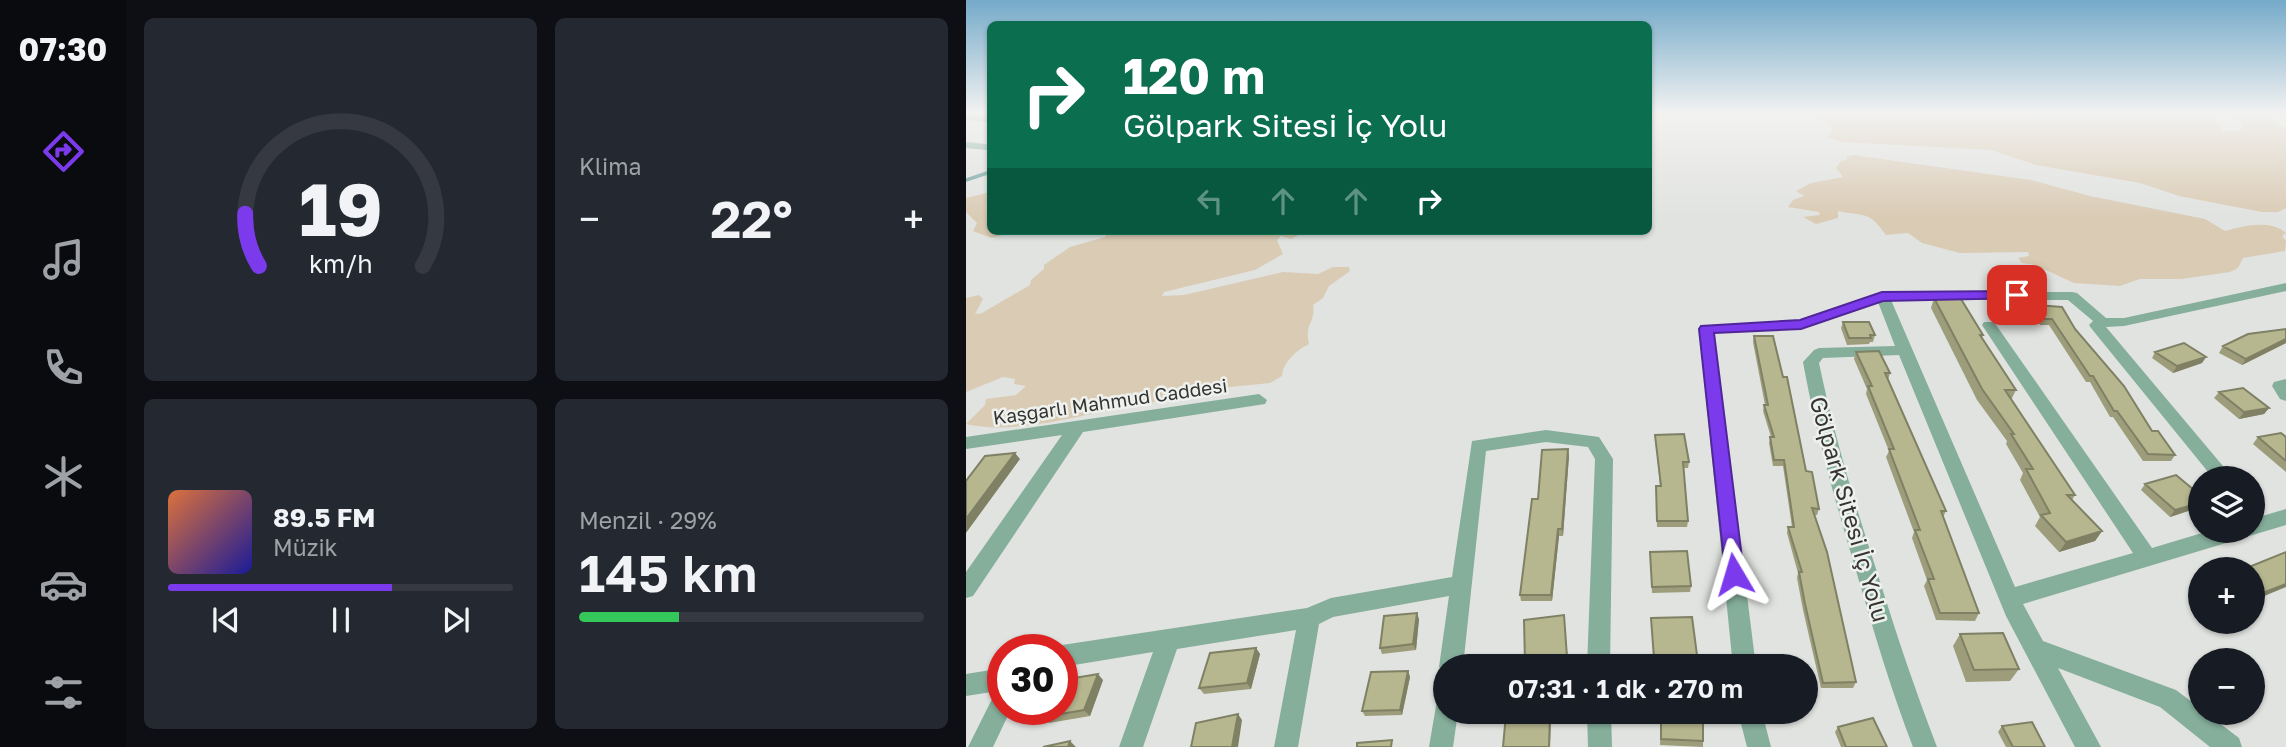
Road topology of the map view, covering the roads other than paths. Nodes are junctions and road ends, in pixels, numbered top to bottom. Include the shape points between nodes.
1 (2286, 287) edge
2 (1882, 296) junction
3 (2103, 323) junction
4 (1989, 326) dead end
5 (1905, 350) junction
6 (2286, 384) edge
7 (2286, 395) edge
8 (1259, 400) dead end
9 (1077, 426) junction
10 (966, 443) edge
11 (2214, 466) edge
12 (2286, 517) edge
13 (2265, 520) edge
14 (2198, 543) edge
15 (2148, 558) junction
16 (1461, 585) junction
17 (966, 589) edge
18 (2010, 598) junction
19 (1309, 618) junction
20 (1169, 639) junction
21 (2035, 649) junction
22 (1078, 653) edge
23 (1453, 654) edge
24 (1598, 654) edge
25 (1744, 654) edge
26 (987, 682) edge
27 (966, 685) edge
28 (1444, 724) edge
29 (1599, 724) edge
30 (1754, 724) edge
31 (991, 725) edge
32 (980, 747) edge
33 (1130, 747) edge
34 (1286, 747) edge
35 (1441, 747) edge
36 (1600, 747) edge
37 (1759, 747) edge
38 (1926, 747) edge
39 (2089, 747) edge
40 (2230, 747) edge

1 - 3 street
2 - 3 street via 2072,296
2 - 5 street
2 - 25 street via 1801,324 1706,329
3 - 11 street via 2096,325
4 - 15 street
5 - 18 street
5 - 38 street, Gölpark Sitesi İç Yolu via 1819,353 1811,362 1819,409 1850,519 1904,694
6 - 7 street via 2280,386
8 - 9 street, Kaşgarlı Mahmud Caddesi
9 - 10 street, Kaşgarlı Mahmud Caddesi
9 - 17 street
12 - 13 street
14 - 15 street
15 - 18 street
16 - 19 street via 1331,608
16 - 23 street
16 - 24 street via 1478,446 1546,436 1592,441 1604,459
18 - 21 street
19 - 20 street
19 - 34 street
20 - 22 street
20 - 33 street
21 - 39 street
21 - 40 street via 2168,698
26 - 27 street
28 - 35 street
29 - 36 street
30 - 37 street
31 - 32 street

